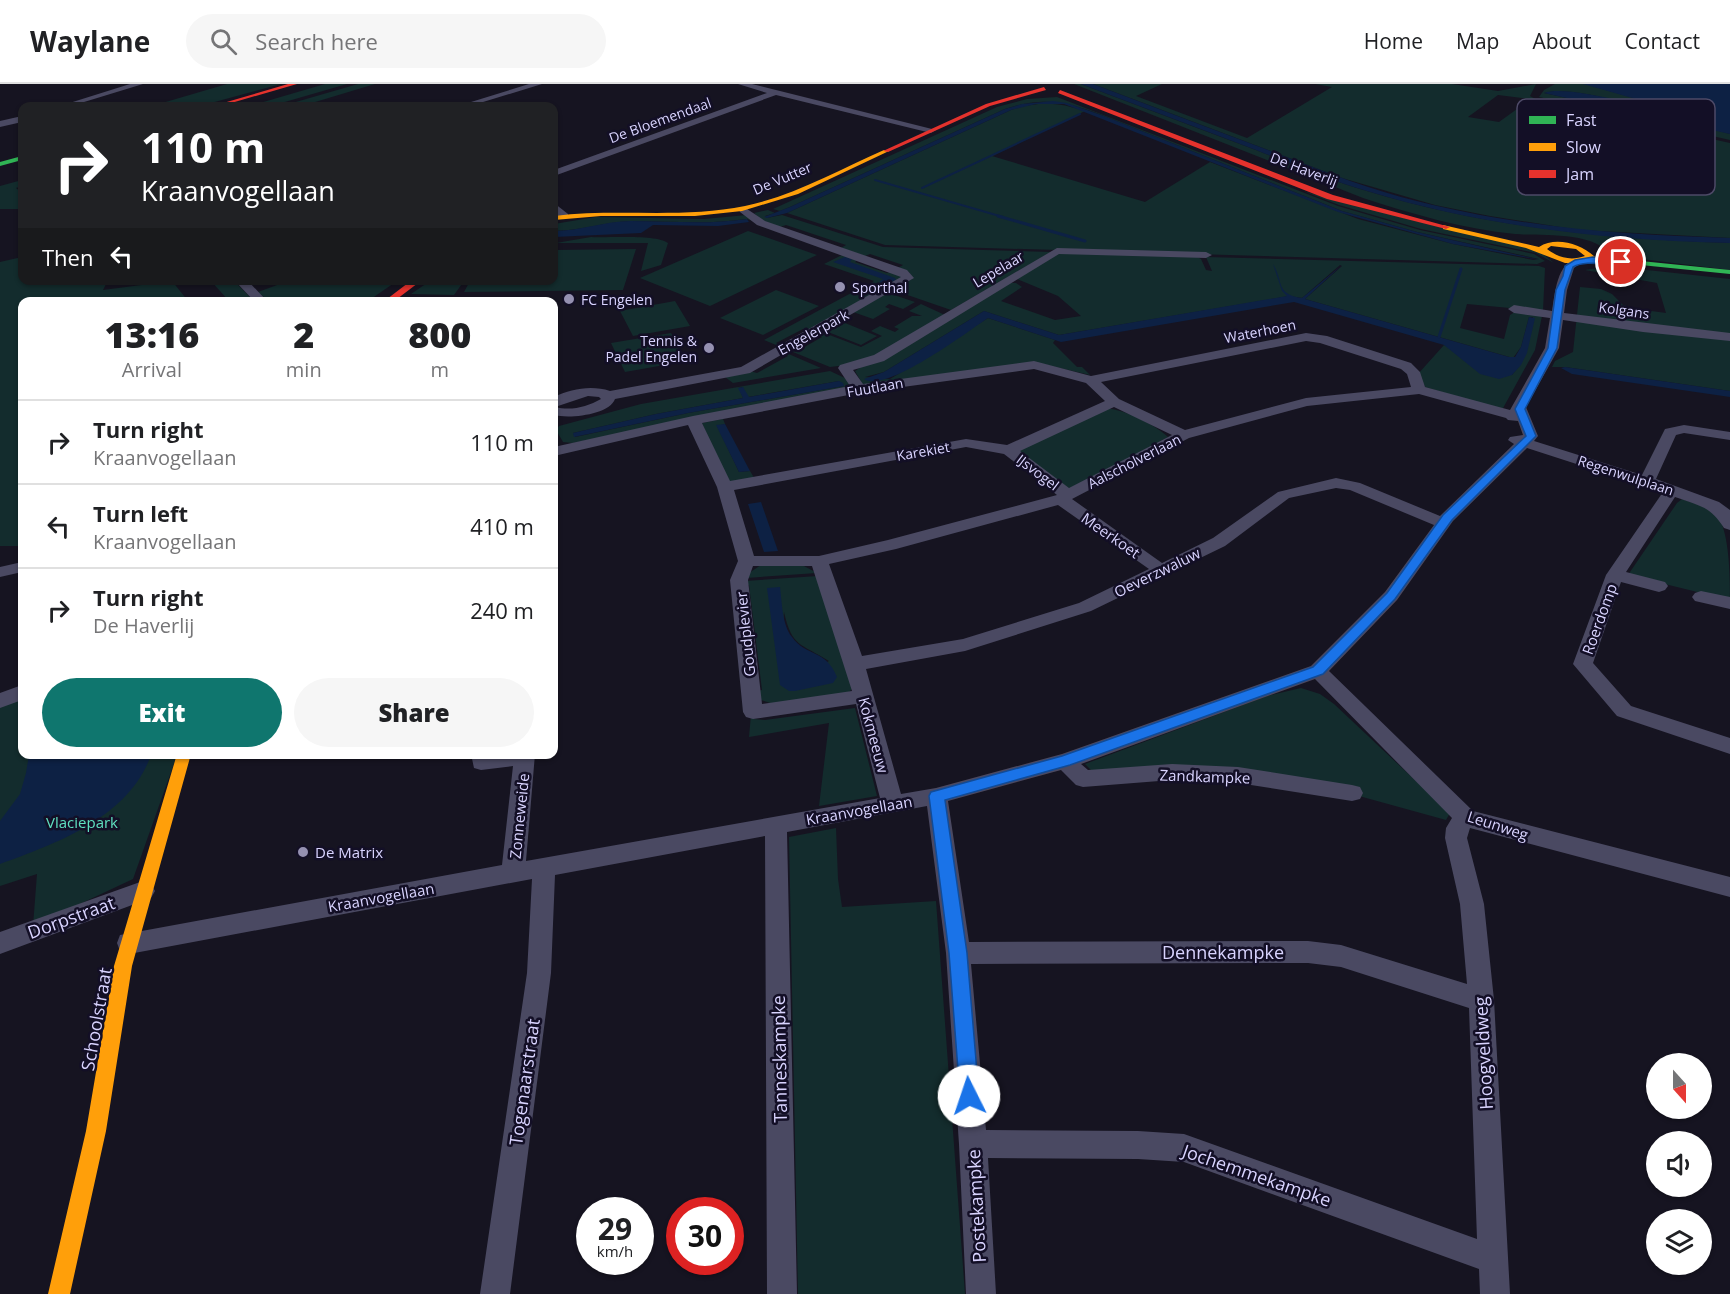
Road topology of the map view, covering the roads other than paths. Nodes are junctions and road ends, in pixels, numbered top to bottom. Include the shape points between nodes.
1 (139, 84) edge
2 (293, 84) edge
3 (312, 84) edge
4 (538, 84) edge
5 (742, 84) edge
6 (1052, 88) edge
7 (776, 92) junction
8 (78, 102) edge
9 (230, 102) edge
10 (249, 102) edge
11 (476, 102) edge
12 (18, 120) edge
13 (0, 124) edge
14 (931, 130) junction
15 (18, 159) edge
16 (0, 164) edge
17 (18, 164) edge
18 (0, 169) edge
19 (558, 172) edge
20 (744, 210) junction
21 (558, 213) edge
22 (1548, 251) junction
23 (1206, 255) dead end
24 (1584, 257) junction
25 (1726, 271) edge
26 (245, 285) edge
27 (411, 285) edge
28 (1561, 290) junction
29 (257, 297) edge
30 (394, 297) edge
31 (1515, 309) dead end
32 (1557, 316) junction
33 (1730, 337) edge
34 (1091, 380) junction
35 (859, 389) junction
36 (1419, 390) junction
37 (608, 396) junction
38 (558, 402) edge
39 (1114, 402) junction
40 (558, 412) edge
41 (1519, 414) junction
42 (693, 420) junction
43 (1184, 435) junction
44 (1730, 436) edge
45 (1517, 444) junction
46 (558, 450) edge
47 (1009, 450) junction
48 (1647, 481) junction
49 (725, 487) junction
50 (1672, 490) junction
51 (1065, 497) junction
52 (1443, 523) junction
53 (1730, 525) edge
54 (747, 561) junction
55 (819, 561) junction
56 (18, 568) edge
57 (1161, 570) junction
58 (0, 572) edge
59 (1615, 575) junction
60 (1659, 586) dead end
61 (1701, 597) dead end
62 (1730, 603) edge
63 (855, 664) junction
64 (1318, 670) junction
65 (18, 694) edge
66 (864, 696) junction
67 (0, 701) edge
68 (1730, 746) edge
69 (183, 759) edge
70 (481, 759) edge
71 (503, 759) edge
72 (525, 759) edge
73 (1065, 761) junction
74 (1352, 793) dead end
75 (936, 796) junction
76 (892, 805) junction
77 (1465, 817) junction
78 (776, 825) junction
79 (544, 868) junction
80 (513, 874) junction
81 (1730, 888) edge
82 (143, 891) junction
83 (0, 943) edge
84 (129, 943) junction
85 (958, 953) junction
86 (1481, 1000) junction
87 (973, 1144) junction
88 (1494, 1260) junction
89 (59, 1294) edge
90 (495, 1294) edge
91 (782, 1294) edge
92 (981, 1294) edge
93 (1495, 1294) edge

1 - 8 street
2 - 9 main road
3 - 10 main road
4 - 11 street
5 - 7 street
6 - 14 main road, De Vutter via 1007,99
6 - 22 main road, De Haverlij via 1353,200 1530,243
7 - 14 street
7 - 19 street, De Bloemendaal
12 - 13 street
14 - 20 main road, De Vutter
15 - 16 main road
17 - 18 main road
20 - 21 main road, De Vutter
20 - 37 street, Engelerpark via 761,223 903,272 908,278 745,370
22 - 24 main road, De Haverlij via 1569,245
22 - 28 street via 1558,264
23 - 35 street, Lepelaar via 1057,251 879,358 845,368
24 - 25 main road
24 - 28 street via 1569,266
26 - 29 street
27 - 30 main road
28 - 32 street
31 - 32 street, Kolgans
32 - 33 street, Kolgans
32 - 41 street via 1552,348
34 - 35 street, Fuutlaan via 1034,365
34 - 36 street, Waterhoen via 1306,338 1322,339 1406,366 1413,372
34 - 39 street, Fuutlaan
35 - 42 street, Fuutlaan
36 - 41 street, Aalscholverlaan
36 - 43 street, Aalscholverlaan via 1306,402
37 - 38 street, Engelerpark via 591,392
37 - 40 street, Engelerpark via 608,401 600,406
39 - 43 street, Fuutlaan
39 - 47 street
41 - 45 street via 1531,436
42 - 46 street, Fuutlaan
42 - 49 street
43 - 51 street, Aalscholverlaan
44 - 48 street via 1684,429 1670,432
45 - 48 street, Regenwulplaan
45 - 52 street, Kraanvogellaan
47 - 49 street, Karekiet via 966,443
47 - 51 street, IJsvogel
48 - 50 street, Regenwulplaan
49 - 54 street
50 - 53 street, Regenwulplaan via 1713,505 1726,515
50 - 59 street, Roerdomp
51 - 55 street, Aalscholverlaan
51 - 57 street, Meerkoet
52 - 57 street, Oeverzwaluw via 1354,486 1336,483 1284,495 1219,542
52 - 64 street, Kraanvogellaan via 1391,596
54 - 55 street, Aalscholverlaan
54 - 66 street, Goudplevier via 739,580 753,712
55 - 63 street
56 - 58 street
57 - 63 street, Oeverzwaluw via 1085,607 965,645
59 - 60 street
59 - 68 street, Roerdomp via 1583,664 1624,711
61 - 62 street
63 - 66 street, Kokmeeuw
64 - 73 street, Kraanvogellaan
64 - 77 street, Leunweg
65 - 67 street
66 - 76 street, Kokmeeuw
69 - 82 main road, Schoolstraat
70 - 71 street, Zonneweide
72 - 80 street, Zonneweide
73 - 74 street, Zandkampke via 1083,779 1173,772 1238,775
73 - 75 street, Kraanvogellaan
75 - 76 street, Kraanvogellaan
75 - 85 street, Postekampke
76 - 78 street, Kraanvogellaan
77 - 81 street, Leunweg
77 - 86 street, Hoogveldweg via 1457,828 1456,838 1472,904
78 - 79 street, Kraanvogellaan
78 - 91 street, Tanneskampke
79 - 80 street, Kraanvogellaan
79 - 90 street, Togenaarstraat via 539,973
80 - 84 street, Kraanvogellaan
82 - 83 street, Dorpstraat
82 - 84 main road, Schoolstraat
84 - 89 main road, Schoolstraat via 96,1131
85 - 86 street, Dennekampke via 1308,952 1341,956
85 - 87 street, Postekampke
86 - 88 street, Hoogveldweg
87 - 88 street, Jochemmekampke via 1184,1148
87 - 92 street, Postekampke
88 - 93 street, Hoogveldweg

